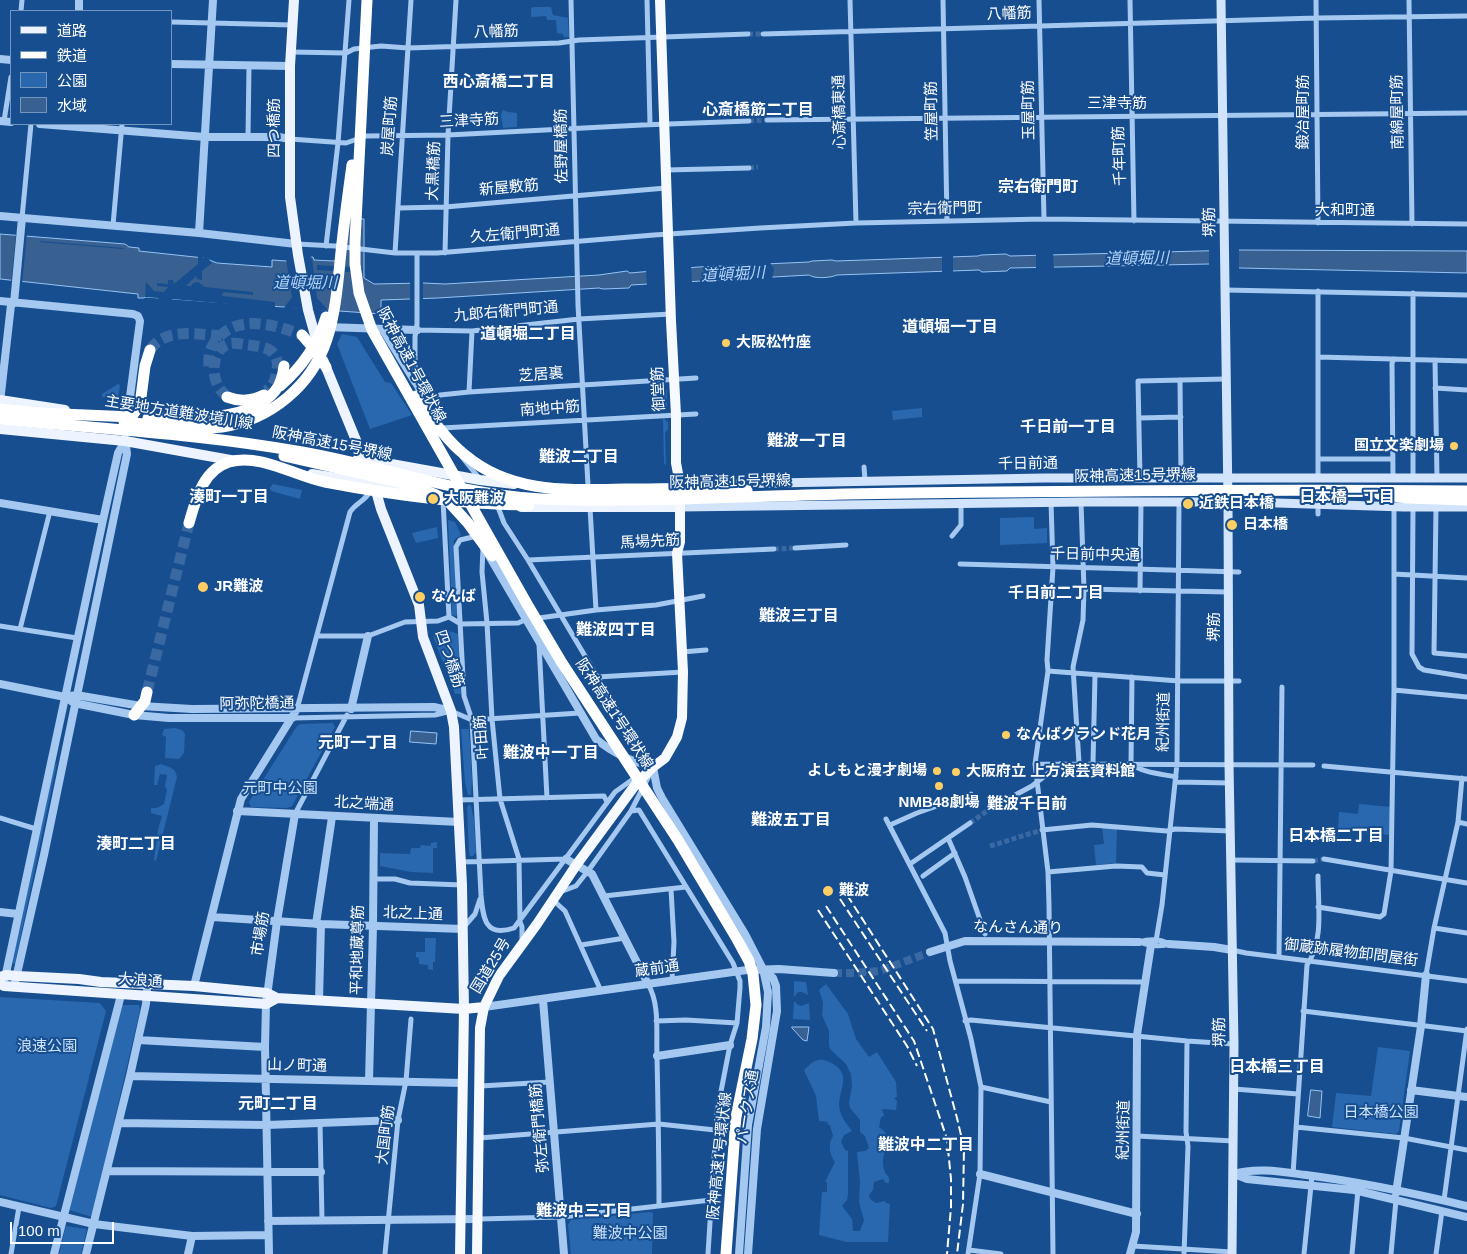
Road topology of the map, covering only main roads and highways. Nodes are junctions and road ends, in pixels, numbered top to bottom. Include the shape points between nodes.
1 (294, 0) edge
2 (367, 0) edge
3 (660, 0) edge
4 (1221, 0) edge
5 (362, 89) junction
6 (340, 261) junction
7 (308, 333) joint
8 (150, 350) tunnel mouth
9 (391, 361) junction
10 (284, 366) dead end
11 (326, 367) joint
12 (0, 401) edge
13 (0, 409) edge
14 (39, 413) junction
15 (166, 418) junction
16 (0, 419) edge
17 (126, 421) junction
18 (0, 429) edge
19 (208, 439) junction
20 (363, 459) junction
21 (230, 462) junction
22 (1227, 477) junction
23 (1467, 478) edge
24 (374, 484) junction
25 (680, 484) junction
26 (425, 490) junction
27 (1341, 490) junction
28 (1467, 491) edge
29 (821, 495) junction
30 (640, 499) junction
31 (1467, 500) edge
32 (1228, 502) junction
33 (680, 507) junction
34 (1467, 507) edge
35 (189, 523) tunnel mouth
36 (527, 604) junction
37 (147, 692) tunnel mouth
38 (138, 711) road end
39 (653, 767) joint
40 (5, 982) edge
41 (277, 998) junction
42 (484, 1007) junction
43 (464, 1009) junction
44 (1232, 1253) edge
45 (460, 1254) edge
46 (477, 1254) edge
47 (726, 1254) edge

1 - 7 main road, 四つ橋筋 via 290,66 290,197 308,310
2 - 5 highway, 阪神高速1号環状線, bridge
3 - 25 highway, 御堂筋 via 676,463
4 - 22 main road, 堺筋
5 - 6 highway, 阪神高速1号環状線, bridge
5 - 9 highway, 阪神高速1号環状線, bridge via 355,242 357,281 367,319
6 - 15 highway, bridge via 325,323 315,344 299,368 280,386 256,399 231,401 200,414
6 - 17 highway, 阪神高速1号環状線, bridge via 323,351 309,376 288,398 263,415 221,427 186,428
7 - 11 highway
8 - 17 highway via 140,405
9 - 29 highway, bridge via 440,428 465,455 498,476 525,485 565,490 729,489
9 - 36 highway, 阪神高速1号環状線, bridge
10 - 15 highway, bridge via 276,391 252,408 204,417
11 - 20 main road, 四つ橋筋
12 - 17 main road, 主要地方道難波境川線
13 - 14 highway
14 - 15 highway, bridge
14 - 17 highway, bridge
16 - 19 highway, 阪神高速15号堺線, bridge
17 - 20 main road, 主要地方道難波境川線
18 - 24 main road via 125,442
19 - 26 highway, bridge
19 - 30 highway, 阪神高速15号堺線, bridge via 302,452 496,494 541,499
20 - 24 main road, 四つ橋筋
20 - 25 main road, 主要地方道難波境川線 via 480,480 548,486
21 - 26 highway, bridge via 271,460
21 - 30 highway, bridge via 262,462 325,482 448,502 550,505
21 - 35 highway, bridge via 205,481
22 - 23 main road, 千日前通
22 - 25 main road, 千日前通
22 - 32 main road, 堺筋
24 - 33 main road via 455,496 498,507
24 - 43 main road, 四つ橋筋 via 419,605 423,637 452,711 462,885
25 - 33 highway, 御堂筋
26 - 36 highway, bridge via 448,502 468,523
27 - 28 highway, 阪神高速15号堺線, bridge
27 - 29 highway, 阪神高速15号堺線, bridge
27 - 31 highway, bridge via 1408,498
29 - 30 highway, 阪神高速15号堺線, bridge
32 - 33 main road
32 - 34 main road
32 - 44 main road, 堺筋 via 1234,1044
33 - 39 highway, 御堂筋 via 677,553 682,718 680,731 665,758
36 - 47 highway, 阪神高速1号環状線, bridge via 678,840 737,939 753,974 754,1020 736,1116
37 - 38 highway
39 - 42 highway, 国道25号 via 636,784 577,864 499,976
40 - 41 main road, 大浪通 via 121,995 266,1004
40 - 41 main road, 大浪通 via 17,976 194,986 267,993
41 - 43 main road, 大浪通
42 - 43 highway, 大浪通
42 - 46 highway, 国道25号 via 480,1028
43 - 45 highway, 国道25号

